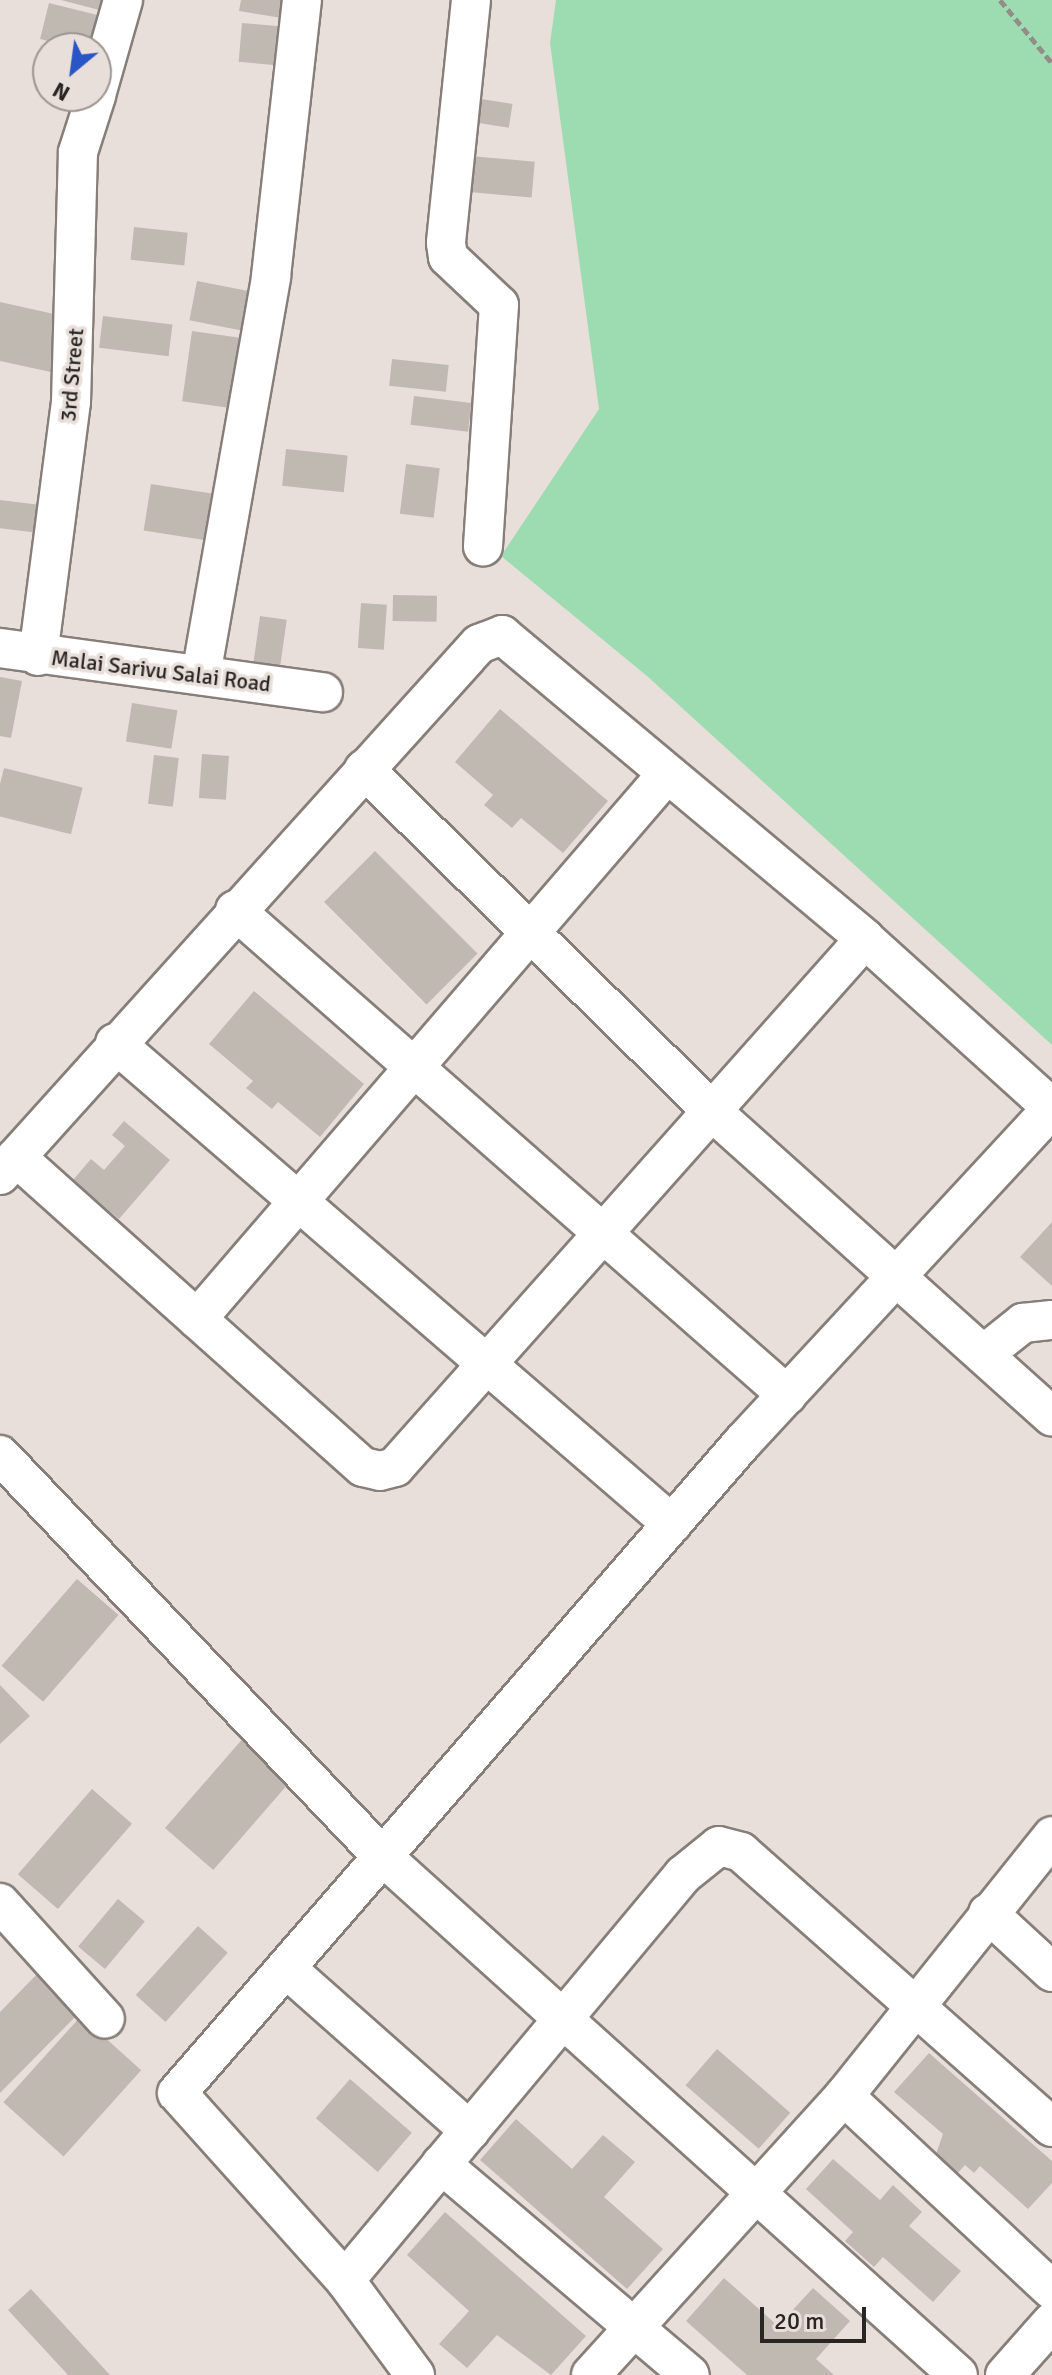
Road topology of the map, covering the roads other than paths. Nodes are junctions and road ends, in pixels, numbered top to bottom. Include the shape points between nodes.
1 (123, 0) edge
2 (302, 0) edge
3 (471, 0) edge
4 (112, 39) edge
5 (91, 112) edge
6 (483, 546) dead end
7 (0, 648) edge
8 (38, 656) junction
9 (201, 675) junction
10 (323, 692) dead end
11 (364, 769) junction
12 (667, 774) junction
13 (235, 910) junction
14 (531, 933) junction
15 (865, 939) junction
16 (115, 1043) junction
17 (415, 1067) junction
18 (1052, 1108) edge
19 (715, 1114) junction
20 (8, 1166) edge
21 (298, 1201) junction
22 (601, 1231) junction
23 (898, 1275) junction
24 (197, 1319) junction
25 (1052, 1320) edge
26 (984, 1354) junction
27 (486, 1363) junction
28 (787, 1395) junction
29 (1052, 1416) edge
30 (0, 1455) edge
31 (672, 1524) junction
32 (1052, 1836) edge
33 (380, 1854) junction
34 (0, 1903) edge
35 (988, 1913) junction
36 (288, 1970) junction
37 (1052, 1972) edge
38 (916, 2005) junction
39 (105, 2019) dead end
40 (561, 2022) junction
41 (844, 2096) junction
42 (1052, 2127) edge
43 (470, 2131) junction
44 (441, 2164) junction
45 (757, 2195) junction
46 (345, 2280) junction
47 (1052, 2290) edge
48 (1052, 2322) edge
49 (634, 2328) junction
50 (415, 2375) edge
51 (591, 2375) edge
52 (690, 2375) edge
53 (958, 2375) edge
54 (1005, 2375) edge

1 - 4 street, 3rd Street
2 - 9 street via 271,276
3 - 6 street via 446,243 448,257 499,305
5 - 8 street, 3rd Street via 78,152 71,402
7 - 8 street, Malai Sarivu Salai Road
8 - 9 street, Malai Sarivu Salai Road
9 - 10 street, Malai Sarivu Salai Road
11 - 12 street via 479,644 502,635
11 - 13 street
11 - 14 street
12 - 14 street
12 - 15 street
13 - 16 street
13 - 17 street
14 - 17 street
14 - 19 street
15 - 18 street
15 - 19 street
16 - 20 street
16 - 21 street
17 - 21 street
17 - 22 street
18 - 23 street
19 - 22 street
19 - 23 street
20 - 24 street
21 - 24 street
21 - 27 street
22 - 27 street
22 - 28 street
23 - 26 street
23 - 28 street
24 - 27 street via 363,1467 380,1471 395,1467
25 - 26 street via 1023,1323
26 - 29 street
27 - 31 street
28 - 31 street
30 - 33 street
31 - 33 street
32 - 35 street
33 - 36 street
33 - 40 street
34 - 39 street
35 - 37 street
35 - 38 street
36 - 43 street
36 - 46 street via 177,2093
38 - 40 street via 741,1852 719,1846 683,1875
38 - 41 street
38 - 42 street
40 - 43 street
40 - 45 street
41 - 45 street
41 - 47 street
43 - 44 street
44 - 46 street
44 - 49 street
45 - 49 street
45 - 53 street
46 - 50 street
48 - 54 street
49 - 51 street
49 - 52 street

